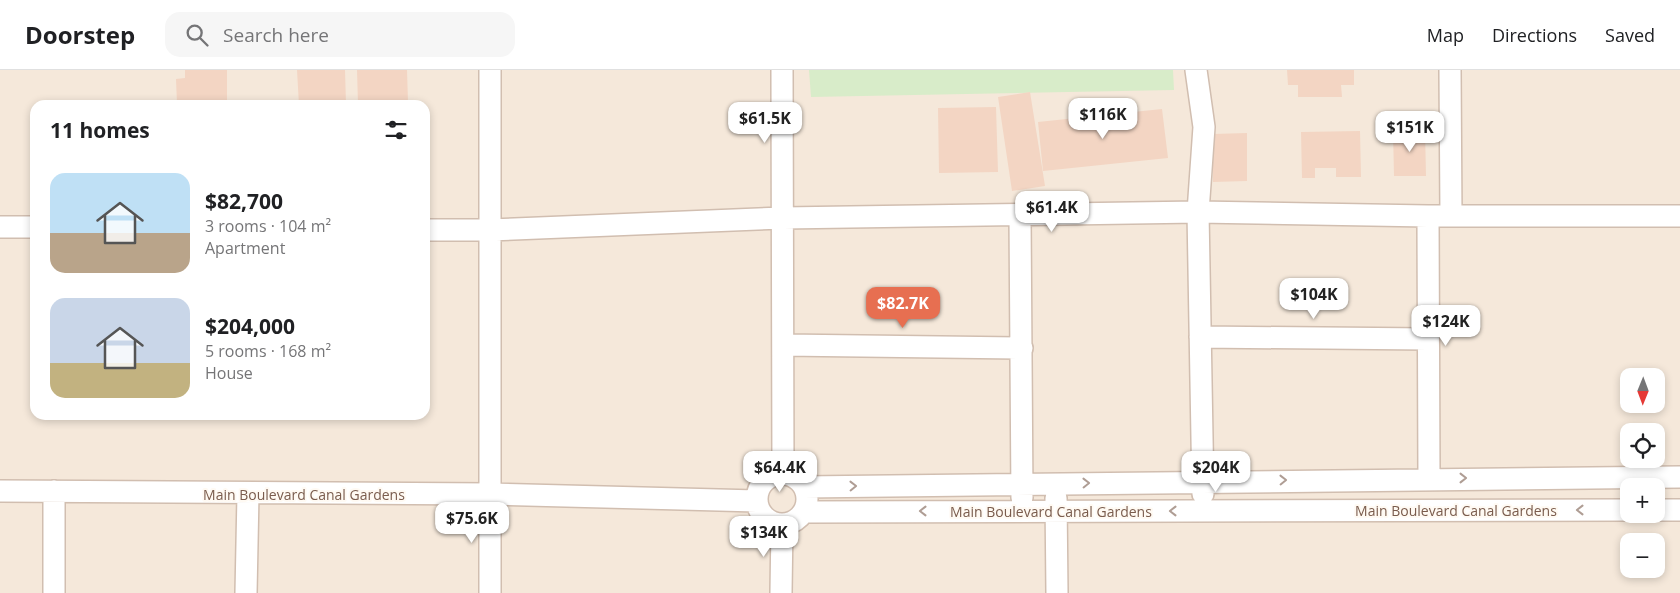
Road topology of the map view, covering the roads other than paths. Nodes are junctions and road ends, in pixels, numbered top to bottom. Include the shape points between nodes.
1 (490, 70) edge
2 (782, 70) edge
3 (1196, 70) edge
4 (1450, 70) edge
5 (1198, 212) junction
6 (1020, 215) junction
7 (1428, 216) junction
8 (1451, 216) junction
9 (1680, 216) edge
10 (784, 218) junction
11 (0, 227) edge
12 (30, 228) edge
13 (430, 230) edge
14 (489, 230) junction
15 (1200, 337) junction
16 (1428, 339) junction
17 (784, 345) junction
18 (1022, 348) junction
19 (783, 474) junction
20 (1680, 476) edge
21 (1429, 478) junction
22 (1203, 481) junction
23 (1023, 483) junction
24 (1055, 483) junction
25 (804, 486) junction
26 (0, 490) edge
27 (54, 491) junction
28 (248, 494) junction
29 (491, 494) junction
30 (757, 500) junction
31 (1022, 510) junction
32 (1620, 510) edge
33 (1665, 510) edge
34 (1680, 510) edge
35 (1056, 511) junction
36 (1202, 511) junction
37 (804, 512) junction
38 (782, 524) junction
39 (54, 593) edge
40 (246, 593) edge
41 (490, 593) edge
42 (781, 593) edge
43 (1057, 593) edge

1 - 14 street
2 - 10 street
3 - 5 street via 1204,127
4 - 8 street
5 - 6 street
5 - 7 street
5 - 15 street
6 - 10 street
6 - 18 street
7 - 8 street
7 - 16 street
8 - 9 street
10 - 14 street
10 - 17 street
11 - 12 street
13 - 14 street
14 - 29 street
15 - 16 street
15 - 22 street
16 - 21 street
17 - 18 street
17 - 19 street
18 - 23 street
19 - 25 street
19 - 30 street via 761,485
21 -> 20 street
22 -> 21 street
24 -> 22 street
22 - 36 street
23 - 24 street
25 -> 23 street
23 - 31 street
24 - 35 street
25 - 37 street via 807,503
26 - 27 street, Main Boulevard Canal Gardens
27 - 28 street, Main Boulevard Canal Gardens
27 - 39 street
28 - 29 street, Main Boulevard Canal Gardens
28 - 40 street
29 - 30 street, Main Boulevard Canal Gardens
29 - 41 street
30 - 38 street via 765,517
31 - 35 street, Main Boulevard Canal Gardens
31 -> 37 street, Main Boulevard Canal Gardens
32 -> 36 street, Main Boulevard Canal Gardens
33 - 34 street
36 -> 35 street, Main Boulevard Canal Gardens
35 - 43 street
37 - 38 street via 795,521
38 - 42 street

